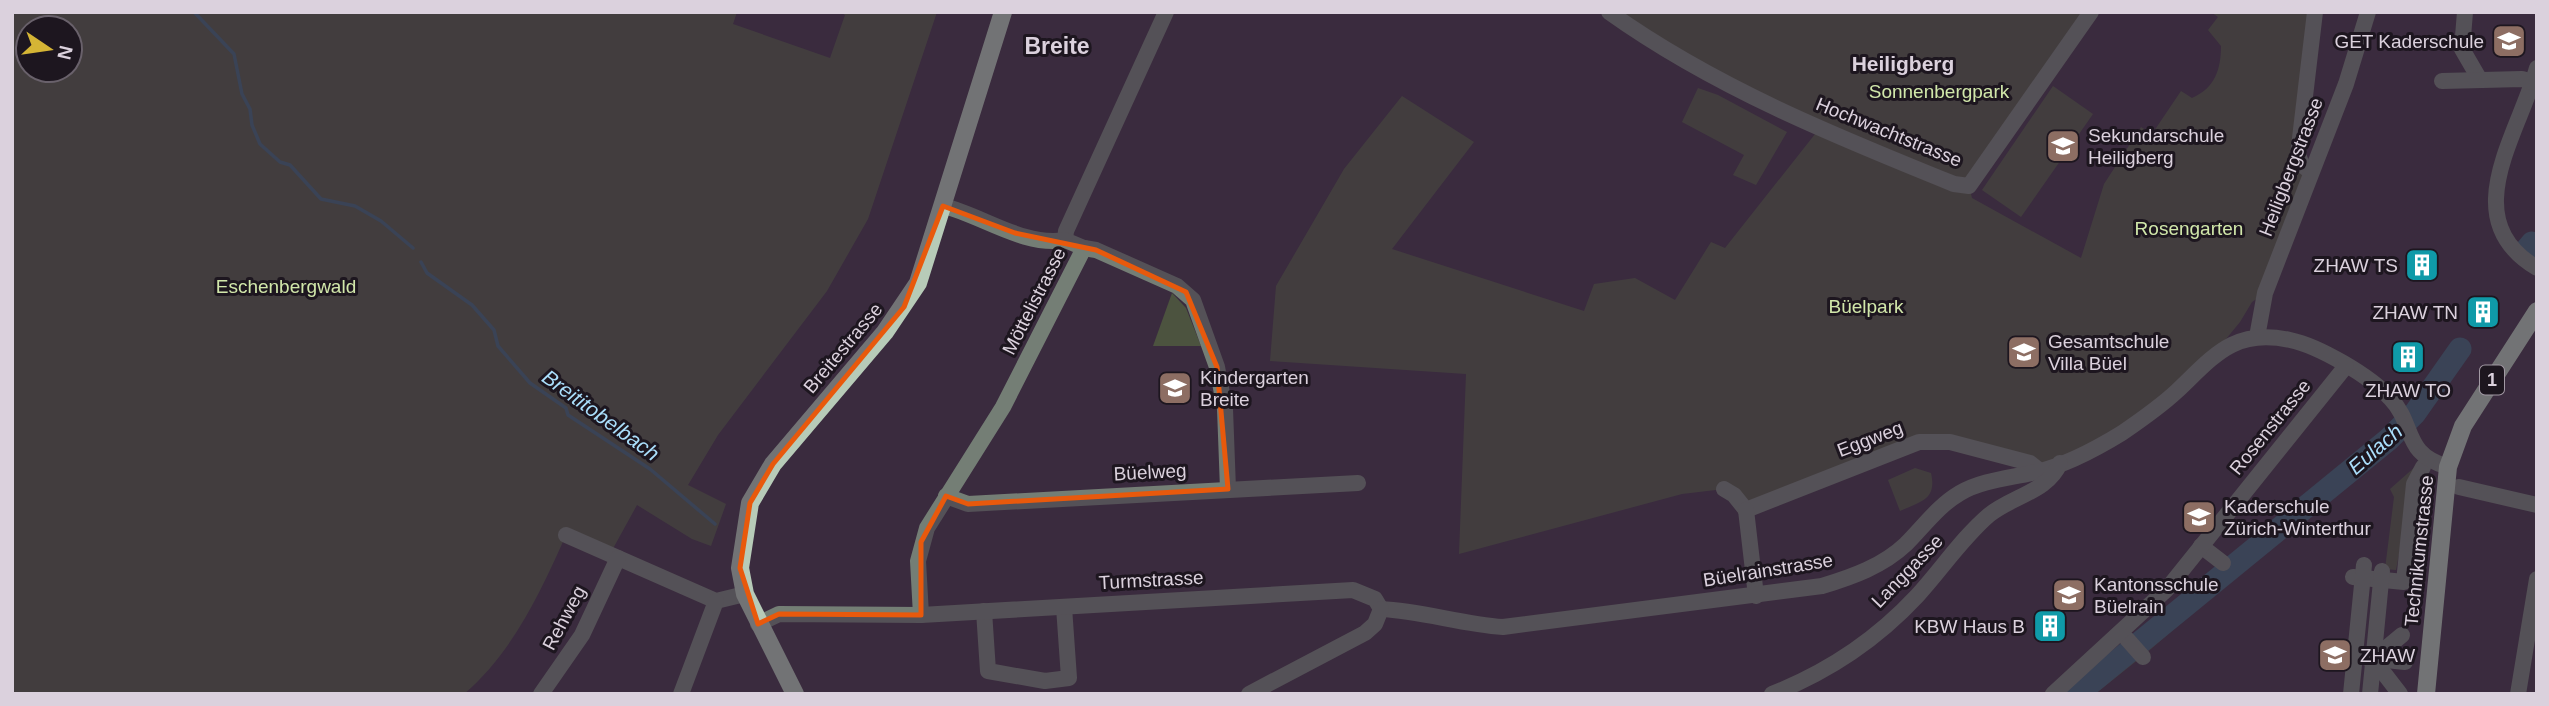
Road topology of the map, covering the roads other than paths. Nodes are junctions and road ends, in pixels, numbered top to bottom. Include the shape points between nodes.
1 (1166, 12) edge
2 (1609, 12) edge
3 (2091, 12) edge
4 (2315, 12) edge
5 (2368, 12) edge
6 (2465, 12) edge
7 (997, 14) edge
8 (2535, 78) edge
9 (2480, 80) junction
10 (2442, 81) dead end
11 (2311, 172) junction
12 (943, 206) junction
13 (1065, 240) junction
14 (1084, 248) junction
15 (2537, 268) edge
16 (2537, 311) edge
17 (2257, 337) junction
18 (2346, 366) junction
19 (2060, 463) junction
20 (2423, 467) dead end
21 (2448, 467) junction
22 (2040, 471) junction
23 (1358, 482) dead end
24 (2459, 487) dead end
25 (1228, 489) junction
26 (1724, 489) dead end
27 (946, 496) junction
28 (2537, 505) edge
29 (1746, 510) junction
30 (566, 535) dead end
31 (2201, 546) junction
32 (618, 558) junction
33 (2222, 563) dead end
34 (2383, 575) junction
35 (2537, 579) edge
36 (745, 594) junction
37 (1756, 596) junction
38 (716, 601) junction
39 (2535, 603) edge
40 (1063, 607) junction
41 (1381, 609) junction
42 (984, 611) junction
43 (922, 615) junction
44 (758, 624) junction
45 (2402, 635) dead end
46 (2127, 639) dead end
47 (2143, 657) dead end
48 (2354, 657) junction
49 (2373, 659) junction
50 (2405, 662) dead end
51 (2523, 692) edge
52 (541, 694) edge
53 (681, 694) edge
54 (795, 694) edge
55 (1249, 694) edge
56 (1772, 694) edge
57 (2053, 694) edge
58 (2351, 694) edge
59 (2370, 694) edge
60 (2400, 694) edge
61 (2426, 694) edge

1 - 13 street, Möttelistrasse
2 - 3 street, Hochwachtstrasse via 1657,46 1820,129 1969,186
4 - 11 street via 2298,155
5 - 11 street, Heiligbergstrasse
6 - 9 street via 2462,49
7 - 12 main road, Breitestrasse
8 - 9 street
8 - 15 street via 2497,182 2494,207 2504,240
9 - 10 street
11 - 17 street, Heiligbergstrasse via 2265,292
12 - 13 street via 1014,233
12 - 36 main road, Breitestrasse via 921,275 904,307 759,485 745,518 740,568
13 - 14 street, Möttelistrasse
14 - 25 street via 1177,286 1192,300 1217,367 1225,409
14 - 27 street, Möttelistrasse via 1003,407
16 - 21 main road, Technikumstrasse / 1 via 2463,426
17 - 18 street via 2304,343
17 - 19 street, Büelrainstrasse via 2221,349 2140,421 2074,460
18 - 21 street via 2389,396 2414,448
18 - 31 street, Rosenstrasse
19 - 22 street, Büelrainstrasse
19 - 56 street, Langgasse via 2047,484 2011,499 1987,517 1915,598 1852,654 1814,677
20 - 34 street via 2414,484 2404,582
21 - 61 main road, Technikumstrasse / 1
22 - 29 street, Eggweg via 2030,463 1966,446 1937,440 1919,442
22 - 37 street, Büelrainstrasse via 1962,492 1938,508 1905,545 1867,570 1822,586
23 - 25 street, Büelweg
24 - 28 street
25 - 27 street, Büelweg via 968,504
26 - 29 street
27 - 43 street, Möttelistrasse via 921,542
29 - 37 street
30 - 32 street
31 - 33 street
31 - 57 street, Rosenstrasse via 2166,589
32 - 38 street
32 - 52 street, Rehweg via 582,635
34 - 48 street via 2360,573
34 - 49 street
35 - 39 street
36 - 38 street
36 - 44 main road, Breitestrasse
37 - 41 street, Büelrainstrasse via 1503,627
38 - 53 street
39 - 51 street
40 - 41 street, Turmstrasse via 1353,590 1375,599
40 - 42 street, Turmstrasse
40 - 42 street via 1069,678 1045,681 988,671
41 - 55 street via 1365,633
42 - 43 street, Turmstrasse
43 - 44 street, Turmstrasse via 779,614
44 - 54 main road, Breitestrasse
45 - 49 street
46 - 47 street
48 - 49 street
48 - 58 street
49 - 50 street
49 - 59 street
49 - 60 street

